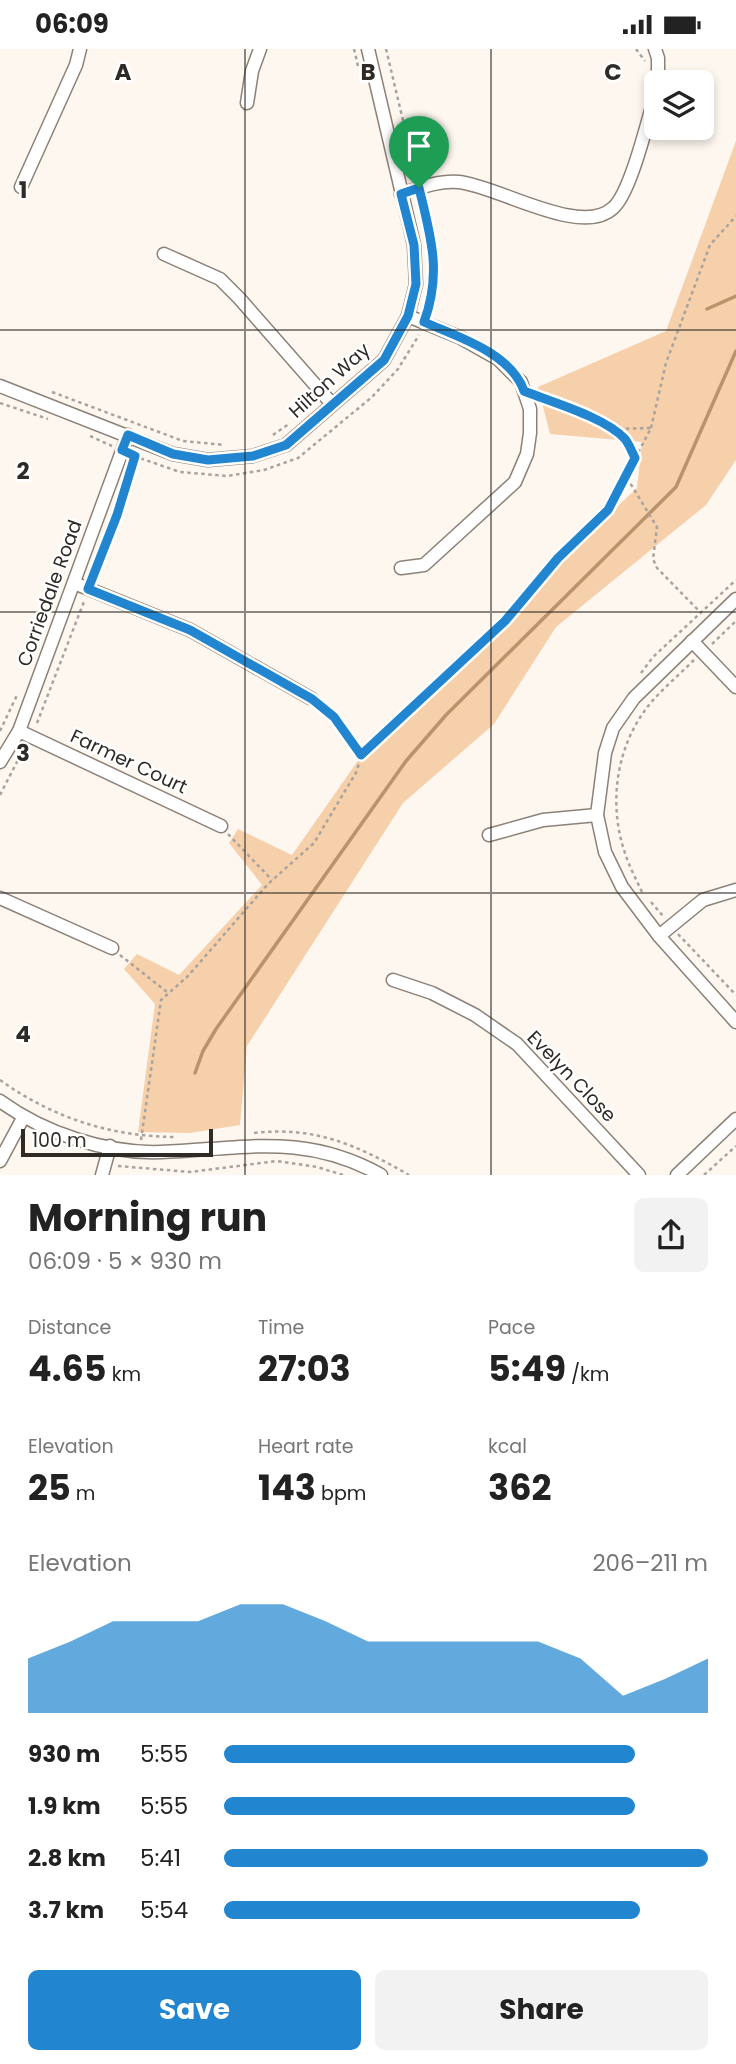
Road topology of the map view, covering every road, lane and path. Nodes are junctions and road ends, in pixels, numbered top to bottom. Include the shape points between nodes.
1 (80, 49) edge
2 (260, 49) edge
3 (368, 49) edge
4 (386, 49) edge
5 (636, 49) edge
6 (655, 49) edge
7 (649, 67) dead end
8 (658, 70) edge
9 (247, 103) dead end
10 (644, 131) edge
11 (422, 182) junction
12 (21, 187) dead end
13 (401, 194) junction
14 (736, 216) edge
15 (164, 254) dead end
16 (408, 316) junction
17 (424, 322) junction
18 (0, 386) edge
19 (524, 391) junction
20 (0, 403) edge
21 (332, 404) junction
22 (58, 423) dead end
23 (651, 428) junction
24 (612, 429) junction
25 (81, 432) dead end
26 (128, 435) junction
27 (122, 450) junction
28 (635, 458) junction
29 (627, 478) junction
30 (401, 568) dead end
31 (736, 580) edge
32 (74, 583) junction
33 (88, 589) junction
34 (736, 599) edge
35 (700, 612) junction
36 (736, 621) edge
37 (692, 641) junction
38 (703, 652) junction
39 (639, 675) dead end
40 (736, 687) edge
41 (312, 699) joint
42 (25, 733) junction
43 (361, 755) junction
44 (0, 762) edge
45 (0, 795) edge
46 (597, 815) junction
47 (221, 826) joint
48 (489, 835) dead end
49 (272, 880) junction
50 (736, 890) edge
51 (643, 893) dead end
52 (0, 898) edge
53 (650, 902) dead end
54 (671, 926) junction
55 (659, 936) junction
56 (112, 948) joint
57 (393, 980) dead end
58 (167, 993) junction
59 (736, 995) edge
60 (736, 1022) edge
61 (0, 1080) edge
62 (0, 1101) edge
63 (23, 1118) junction
64 (736, 1119) edge
65 (243, 1134) dead end
66 (141, 1137) junction
67 (184, 1137) dead end
68 (110, 1146) junction
69 (736, 1146) edge
70 (139, 1151) junction
71 (0, 1161) edge
72 (102, 1175) edge
73 (381, 1175) edge
74 (409, 1175) edge
75 (639, 1175) edge
76 (677, 1175) edge
77 (704, 1175) edge

1 - 12 street
2 - 9 street
3 - 13 street, Hilton Way
4 - 11 path via 413,167
5 - 7 path
6 - 8 street
10 - 11 street via 625,191 613,209 589,219 569,217 459,182
11 - 13 street
11 - 17 path via 434,252 434,285
13 - 16 street, Hilton Way via 414,245 416,284
14 - 23 path via 710,245 666,363
15 - 21 street via 220,279
16 - 17 street
16 - 21 street, Hilton Way via 384,360
17 - 19 street via 498,359
17 - 33 path via 398,369 372,397 298,458 227,476 180,472 135,456
18 - 26 street, Hilton Way
19 - 24 path
19 - 30 street via 530,433 515,482 424,565
20 - 22 path
21 - 26 street, Hilton Way via 286,445 253,456 208,460 173,454
23 - 24 path
23 - 28 path
24 - 28 path via 625,439
25 - 27 path
26 - 27 street, Corriedale Road
27 - 32 street, Corriedale Road
28 - 29 path
29 - 35 path via 657,527 653,559 657,568
29 - 43 path via 608,510 558,558 505,621
31 - 35 path
32 - 33 street
32 - 42 street, Corriedale Road
33 - 41 street via 190,630
33 - 42 path via 71,639
34 - 37 street
35 - 39 path
36 - 38 path
37 - 38 street
37 - 46 street via 634,698 613,728
38 - 40 street
38 - 51 path via 649,706 633,730 618,772 616,797 624,852
41 - 43 path via 334,717
42 - 44 street, Corriedale Road
42 - 45 path
42 - 47 street, Farmer Court
43 - 49 path via 357,771 314,843
46 - 48 street via 542,820
46 - 55 street via 605,852 622,887
47 - 49 path
49 - 58 path via 188,976
50 - 54 street via 703,900
52 - 56 street
53 - 54 path
54 - 55 street
54 - 59 path
55 - 60 street
56 - 58 path
57 - 75 street, Evelyn Close via 475,1015 517,1044
58 - 66 path via 159,1006
61 - 66 path via 61,1115
62 - 63 street
63 - 68 street
63 - 71 street
64 - 76 street
65 - 74 path via 312,1133 343,1141
66 - 67 path
66 - 70 path
68 - 70 street
68 - 72 street
69 - 77 path
70 - 73 street via 296,1146 344,1157

